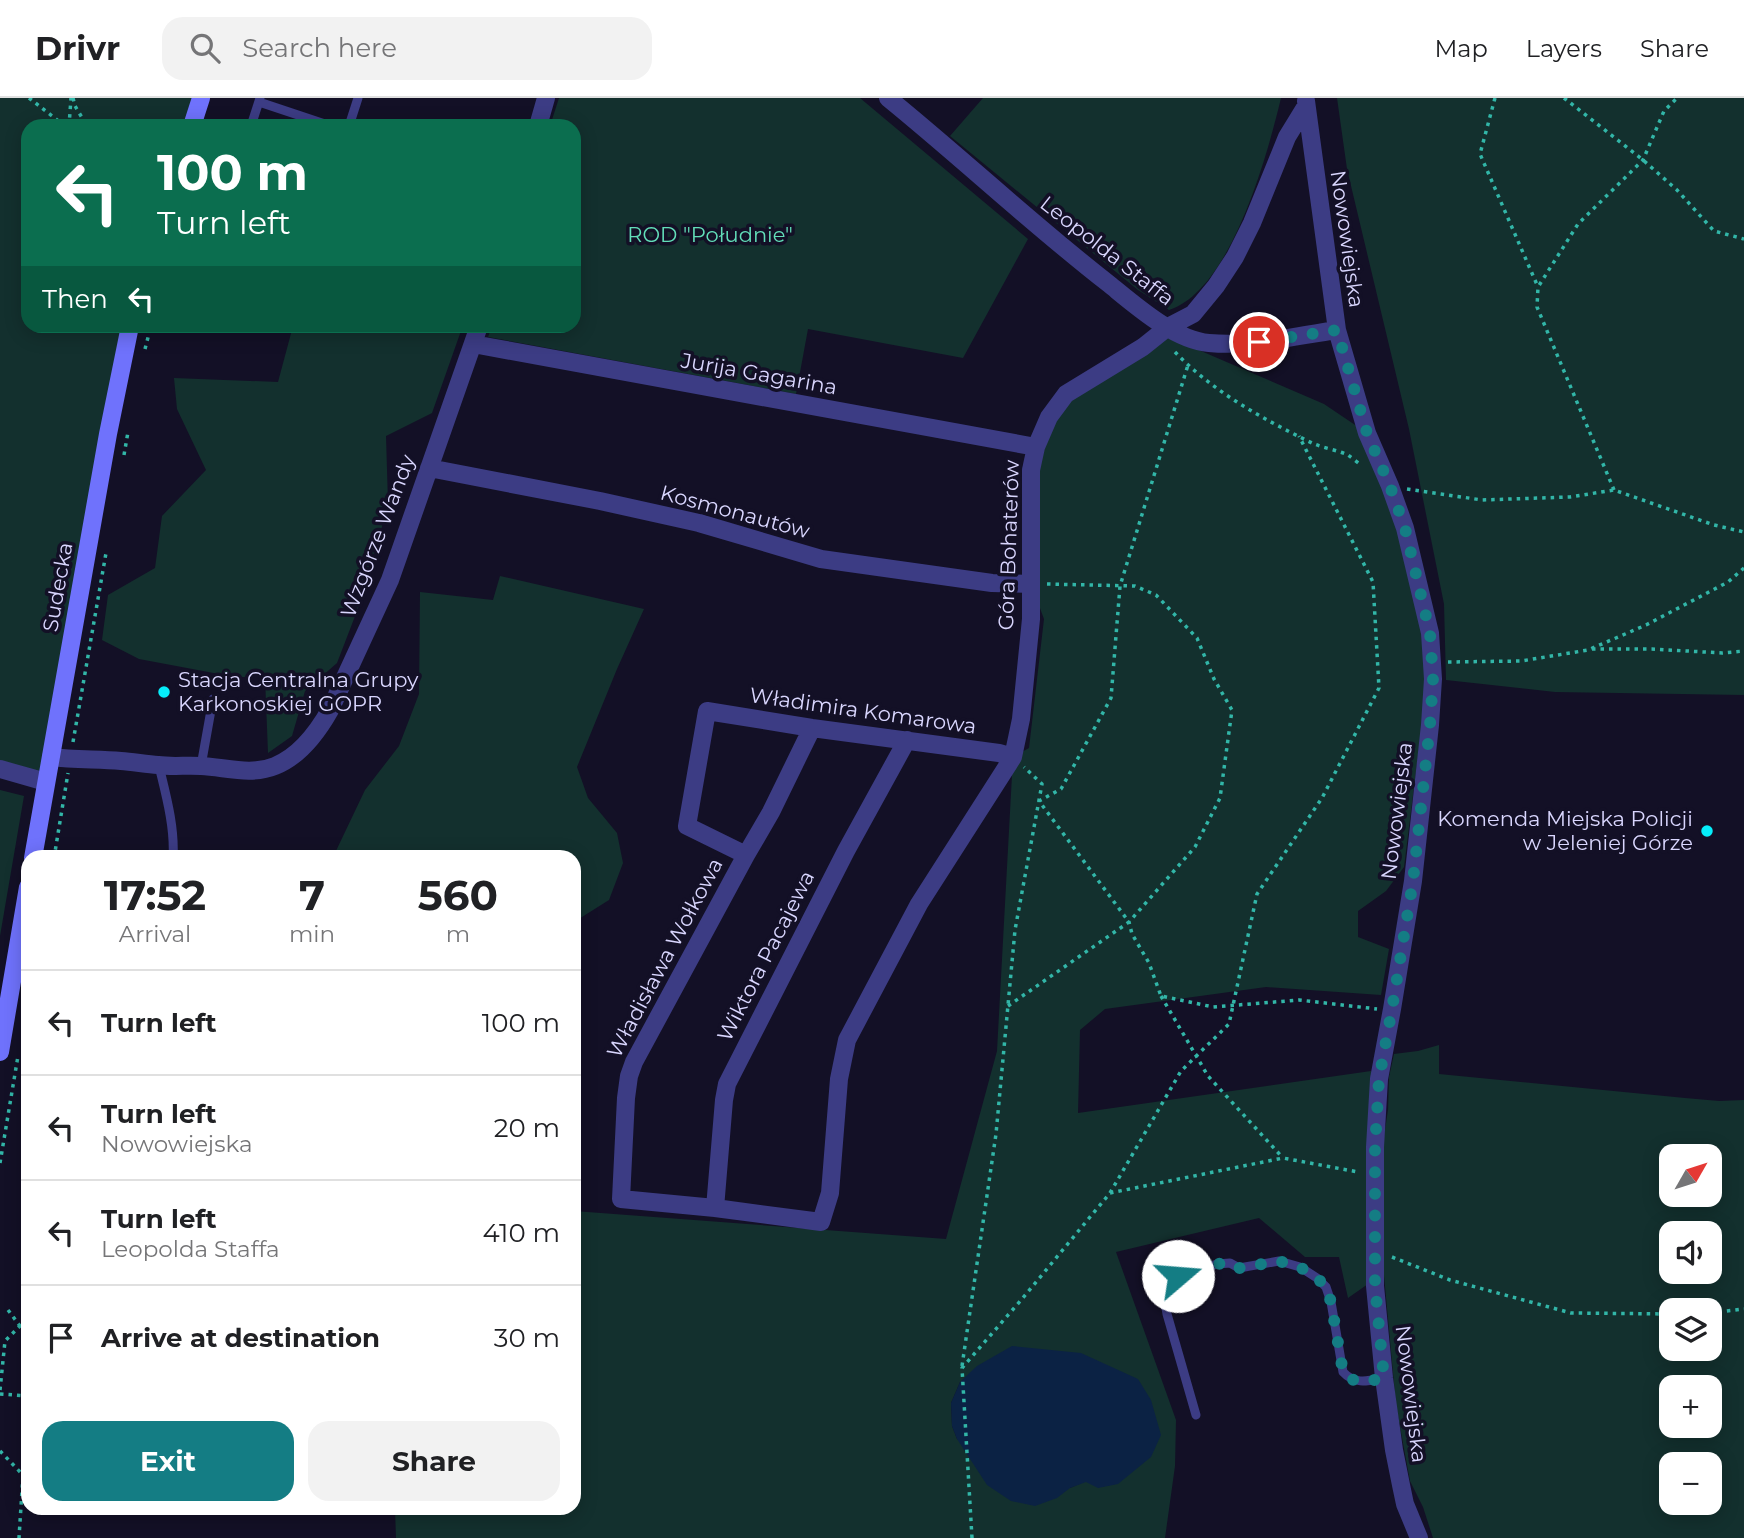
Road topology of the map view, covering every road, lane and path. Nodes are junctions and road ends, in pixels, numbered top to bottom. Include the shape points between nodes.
1 (29, 98) edge
2 (72, 98) edge
3 (201, 98) edge
4 (358, 98) edge
5 (547, 98) edge
6 (888, 98) edge
7 (1495, 98) edge
8 (1564, 98) edge
9 (1676, 98) edge
10 (259, 100) edge
11 (1306, 102) edge
12 (58, 119) edge
13 (68, 119) edge
14 (83, 119) edge
15 (194, 119) edge
16 (253, 119) edge
17 (312, 119) edge
18 (351, 119) edge
19 (540, 119) edge
20 (1643, 160) junction
21 (1744, 239) edge
22 (1538, 287) junction
23 (1168, 327) junction
24 (1337, 330) junction
25 (129, 333) edge
26 (149, 333) edge
27 (477, 333) edge
28 (473, 344) junction
29 (145, 349) dead end
30 (1188, 365) junction
31 (129, 425) dead end
32 (1299, 436) junction
33 (1037, 447) junction
34 (122, 463) dead end
35 (429, 468) junction
36 (1390, 486) junction
37 (1614, 490) junction
38 (1744, 533) edge
39 (106, 552) dead end
40 (1744, 568) edge
41 (1031, 584) junction
42 (1120, 586) junction
43 (1588, 650) junction
44 (1744, 651) edge
45 (1432, 662) junction
46 (213, 699) dead end
47 (707, 711) joint
48 (811, 728) junction
49 (907, 740) junction
50 (73, 746) dead end
51 (51, 757) junction
52 (1013, 757) junction
53 (159, 766) junction
54 (201, 766) junction
55 (0, 769) edge
56 (68, 771) dead end
57 (46, 782) junction
58 (1039, 801) junction
59 (34, 850) edge
60 (55, 850) edge
61 (174, 850) edge
62 (746, 855) junction
63 (1129, 922) junction
64 (21, 928) edge
65 (1161, 996) junction
66 (1008, 1006) junction
67 (1233, 1006) junction
68 (1392, 1009) junction
69 (19, 1051) dead end
70 (0, 1052) edge
71 (1196, 1056) junction
72 (1283, 1158) junction
73 (0, 1163) edge
74 (1375, 1176) junction
75 (1110, 1193) junction
76 (715, 1208) junction
77 (1375, 1251) junction
78 (1744, 1309) edge
79 (8, 1310) dead end
80 (1722, 1312) edge
81 (1659, 1314) edge
82 (20, 1326) joint
83 (962, 1368) junction
84 (1384, 1378) junction
85 (0, 1392) edge
86 (21, 1395) edge
87 (1196, 1415) dead end
88 (0, 1451) edge
89 (21, 1473) edge
90 (21, 1503) edge
91 (1415, 1535) edge
92 (19, 1538) edge
93 (972, 1538) edge

1 - 12 path
2 - 13 path
2 - 14 path
3 - 15 street
4 - 18 lane
5 - 19 street
6 - 23 street, Leopolda Staffa via 1063,249
7 - 22 path via 1480,155
8 - 20 path
9 - 20 path via 1664,111
10 - 16 lane
10 - 17 lane
11 - 23 street, Góra Bohaterów via 1235,257 1193,314
11 - 24 street, Nowowiejska
20 - 21 path via 1714,231
20 - 22 path via 1578,224
22 - 37 path via 1537,307
23 - 24 street, Leopolda Staffa via 1208,343 1259,342
23 - 30 path via 1169,342
23 - 33 street, Góra Bohaterów via 1066,394 1049,417
24 - 36 street, Nowowiejska via 1367,433
25 - 51 street, Sudecka
26 - 29 path
27 - 28 street, Wzgórze Wandy
28 - 33 street, Jurija Gagarina
28 - 35 street, Wzgórze Wandy
30 - 32 path via 1235,401
30 - 42 path
31 - 34 path
32 - 36 path via 1347,455
32 - 67 path via 1373,582 1379,688 1322,798 1257,894
33 - 41 street, Góra Bohaterów via 1031,470
35 - 41 street, Kosmonautów via 600,500 821,559 992,583
35 - 54 street, Wzgórze Wandy via 390,580 320,727 290,759 272,768 249,771
36 - 37 path via 1482,500 1570,497
36 - 45 street, Nowowiejska via 1405,528 1430,633
37 - 38 path
39 - 50 path
40 - 43 path via 1728,582
41 - 42 path
41 - 52 street, Góra Bohaterów via 1021,719
42 - 58 path via 1111,698 1061,789
42 - 63 path via 1136,586 1157,596 1197,638 1232,709 1220,798 1195,847
43 - 44 path
43 - 45 path via 1521,661
45 - 68 street, Nowowiejska via 1422,803
46 - 54 lane
47 - 48 street, Władimira Komarowa
47 - 62 street, Władisława Wołkowa via 687,826
48 - 49 street, Władimira Komarowa
48 - 62 street, Władisława Wołkowa
49 - 52 street, Władimira Komarowa
49 - 76 street, Wiktora Pacajewa via 727,1084
51 - 53 street, Wzgórze Wandy
51 - 57 street, Sudecka
52 - 58 path via 1042,784
52 - 76 street via 919,904 847,1040 839,1079 830,1193 821,1222
53 - 54 street, Wzgórze Wandy
53 - 61 lane
55 - 57 street
56 - 60 path
57 - 59 street, Sudecka
58 - 63 path
58 - 66 path via 1015,930
62 - 76 street, Władisława Wołkowa via 634,1062 626,1098 621,1199
63 - 65 path
63 - 66 path
64 - 70 street
65 - 67 path via 1213,1007
65 - 71 path
66 - 83 path via 996,1134
67 - 68 path via 1299,1000
67 - 71 path via 1229,1024
68 - 74 street, Nowowiejska via 1379,1079
69 - 73 path
71 - 72 path via 1208,1076
71 - 75 path via 1181,1071
72 - 74 path
72 - 75 path
74 - 77 street, Nowowiejska
75 - 83 path
77 - 81 path via 1450,1280 1571,1313
77 - 84 street, Nowowiejska
78 - 80 path
79 - 82 path
82 - 85 path via 5,1341
83 - 93 path
84 - 87 lane via 1364,1382 1349,1379 1343,1372 1331,1302 1317,1278 1279,1261 1239,1268 1217,1264 1178,1276 1167,1284 1164,1296
84 - 91 street, Nowowiejska via 1394,1450
85 - 86 path
88 - 89 path
90 - 92 path

